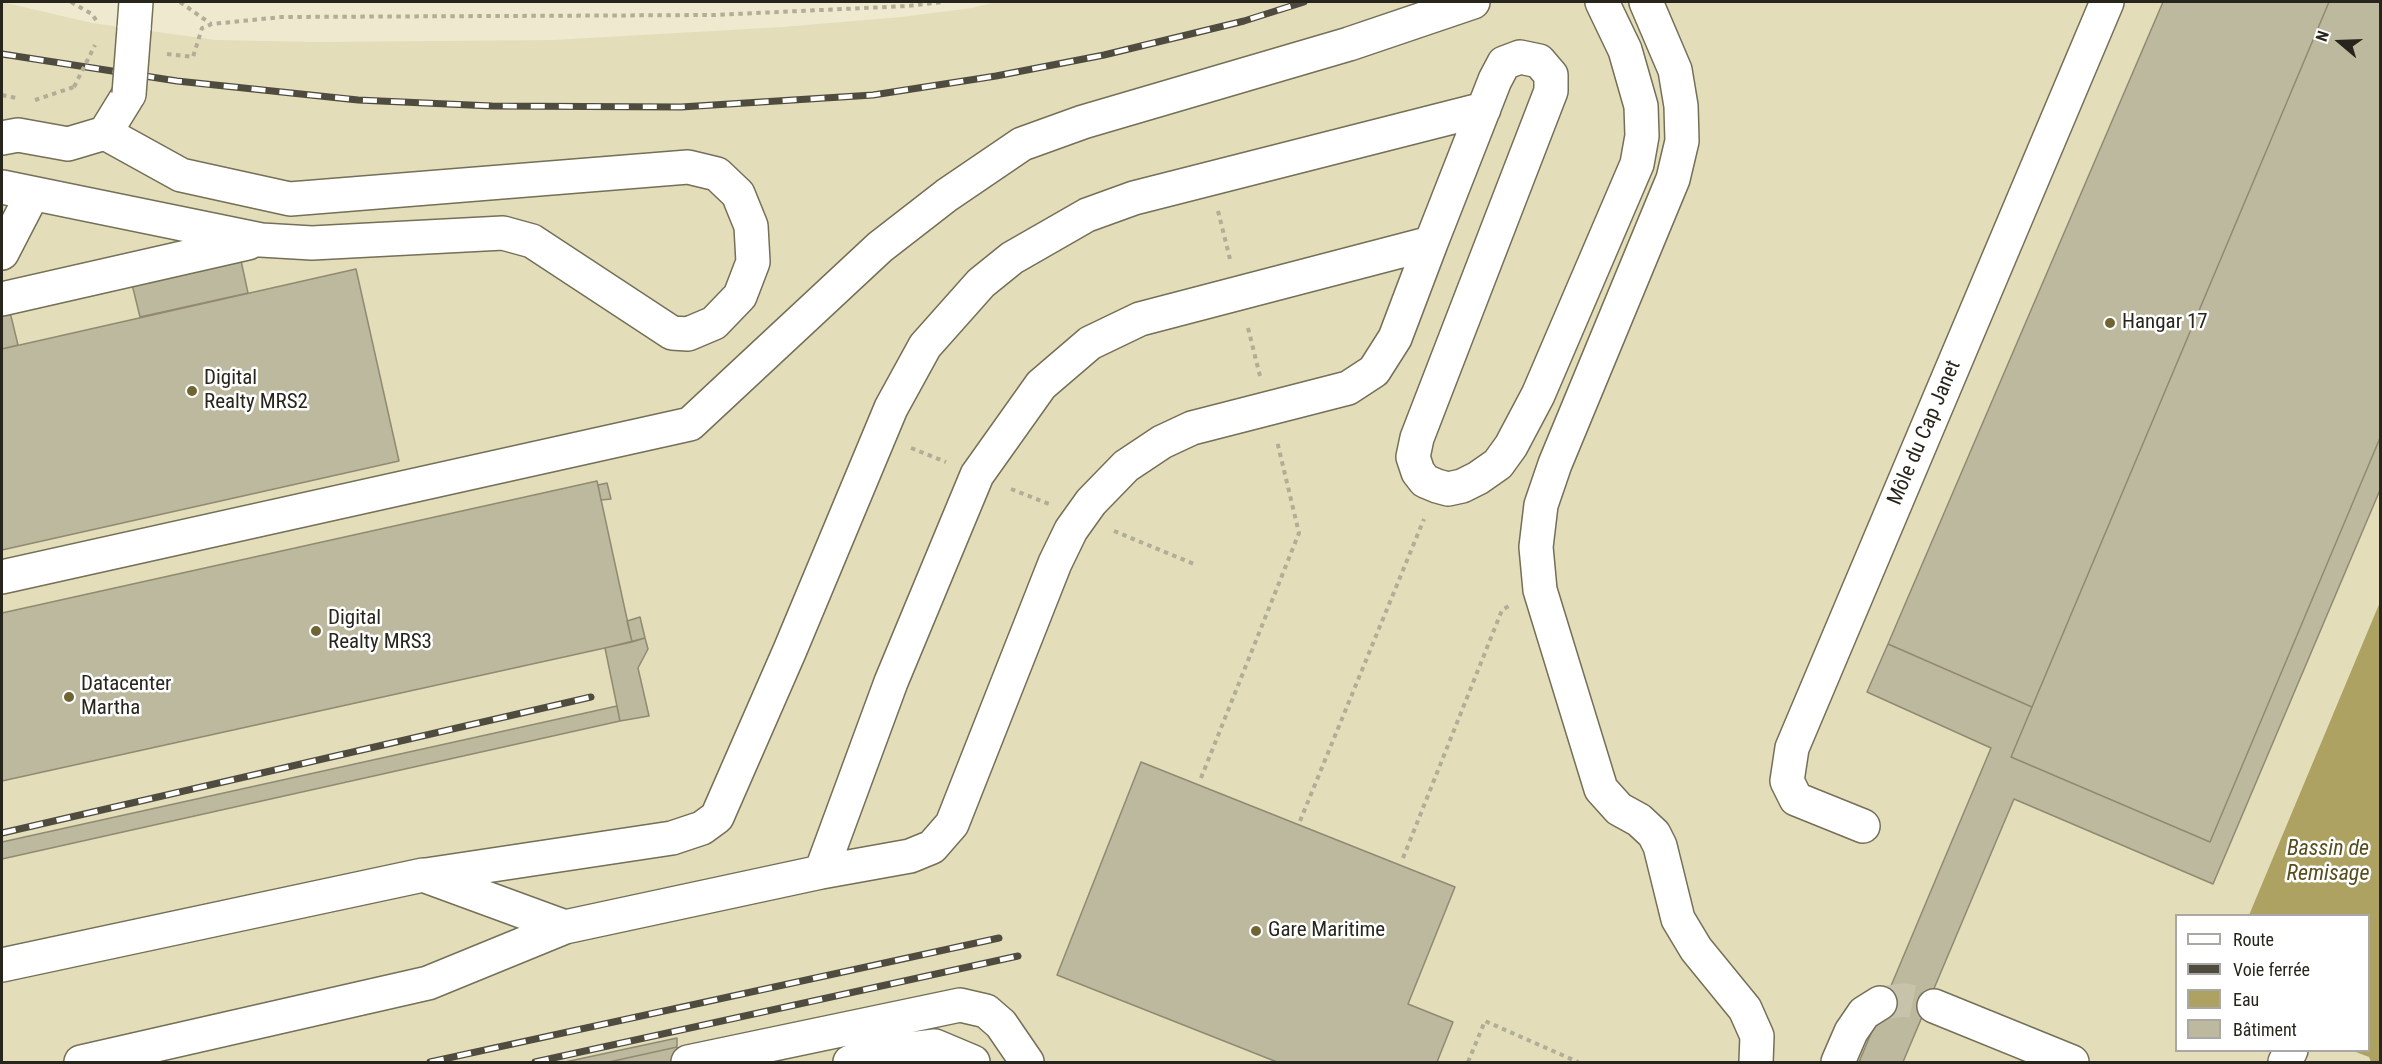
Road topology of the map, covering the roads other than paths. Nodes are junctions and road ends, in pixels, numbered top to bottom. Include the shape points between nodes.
1 (1473, 2) edge
2 (1602, 2) edge
3 (1646, 2) edge
4 (2108, 2) edge
5 (135, 15) edge
6 (1484, 108) junction
7 (10, 124) edge
8 (105, 133) junction
9 (17, 191) edge
10 (261, 240) junction
11 (1431, 243) junction
12 (2, 253) edge
13 (2, 299) edge
14 (1511, 446) junction
15 (1555, 464) junction
16 (2, 577) edge
17 (1863, 826) dead end
18 (821, 872) junction
19 (423, 875) junction
20 (565, 927) junction
21 (2, 965) edge
22 (1880, 1003) tunnel mouth
23 (1934, 1006) tunnel mouth
24 (81, 1062) edge
25 (688, 1062) edge
26 (850, 1062) edge
27 (973, 1062) edge
28 (1027, 1062) edge
29 (1756, 1062) edge
30 (1838, 1062) edge
31 (2072, 1062) edge

1 - 16 lane via 1022,144 880,247 690,424
2 - 14 lane via 1625,50 1641,106 1642,136 1637,164 1538,395
3 - 15 lane via 1675,70 1682,141 1673,179
4 - 17 lane, Môle du Cap Janet via 1792,748 1787,781 1796,799
5 - 8 lane, bridge via 129,94
6 - 11 lane
6 - 14 lane via 1504,63 1520,57 1539,61 1551,75 1551,91 1413,457 1425,481 1448,489 1478,478 1498,464
6 - 19 lane via 1134,198 1087,215 1012,258 981,283 925,346 878,434 717,817 702,828 672,838
7 - 8 lane via 68,144
8 - 10 lane via 181,175 290,199 688,167 717,174 738,195 751,226 753,262 740,296 714,323 688,334 672,333 658,325 532,241 503,234 312,243
9 - 10 lane
9 - 12 lane
10 - 13 lane
11 - 18 lane via 1395,338 1374,371 1348,388 1192,428 1126,466 1091,502 1055,563 952,824 932,847 910,856
11 - 18 lane via 1140,319 1090,343 1041,385 977,475 891,682
14 - 15 lane
15 - 29 lane via 1541,505 1536,547 1540,590 1601,789 1654,834 1678,919 1696,949 1745,1009 1757,1036
18 - 20 lane
19 - 20 lane
19 - 21 lane
20 - 24 lane via 428,983
22 - 30 lane via 1864,1013
23 - 31 lane
25 - 28 lane via 960,1005 986,1011 1001,1024
26 - 27 lane via 875,1053 935,1046

